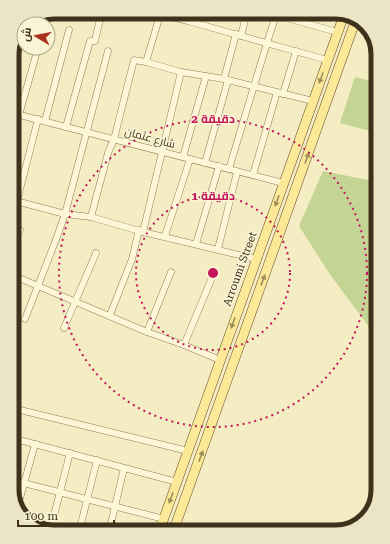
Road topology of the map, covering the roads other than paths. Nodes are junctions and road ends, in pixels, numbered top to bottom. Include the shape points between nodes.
1 (100, 19) dead end
2 (159, 19) edge
3 (183, 19) edge
4 (195, 19) edge
5 (245, 19) edge
6 (275, 19) edge
7 (296, 19) edge
8 (342, 20) edge
9 (194, 22) junction
10 (355, 25) edge
11 (69, 30) dead end
12 (338, 32) junction
13 (239, 35) junction
14 (267, 43) junction
15 (108, 51) dead end
16 (296, 51) junction
17 (36, 56) edge
18 (327, 60) junction
19 (146, 62) junction
20 (181, 72) junction
21 (206, 76) junction
22 (226, 79) junction
23 (254, 86) junction
24 (280, 93) junction
25 (313, 101) junction
26 (19, 115) joint
27 (38, 119) junction
28 (45, 121) junction
29 (66, 127) junction
30 (86, 132) junction
31 (114, 139) junction
32 (163, 152) junction
33 (183, 157) junction
34 (190, 159) junction
35 (205, 163) junction
36 (219, 166) junction
37 (229, 169) junction
38 (237, 172) junction
39 (253, 175) junction
40 (283, 183) junction
41 (19, 186) edge
42 (19, 201) edge
43 (65, 214) junction
44 (91, 218) junction
45 (141, 231) junction
46 (165, 236) junction
47 (196, 244) junction
48 (218, 249) junction
49 (96, 253) dead end
50 (256, 259) junction
51 (172, 272) dead end
52 (19, 278) edge
53 (210, 280) dead end
54 (38, 286) junction
55 (76, 302) junction
56 (110, 315) junction
57 (25, 319) dead end
58 (64, 328) dead end
59 (148, 332) junction
60 (184, 345) junction
61 (220, 360) junction
62 (19, 410) edge
63 (19, 440) edge
64 (35, 444) junction
65 (188, 451) junction
66 (70, 453) junction
67 (97, 460) junction
68 (124, 468) junction
69 (19, 482) edge
70 (177, 482) junction
71 (24, 483) junction
72 (60, 492) junction
73 (20, 498) edge
74 (87, 499) junction
75 (115, 506) junction
76 (164, 519) junction
77 (52, 525) edge
78 (80, 525) edge
79 (111, 525) edge
80 (162, 525) edge
81 (176, 525) edge

1 - 29 street via 95,41 90,41
2 - 19 street
3 - 9 street
4 - 9 street
5 - 13 street
6 - 14 street
7 - 12 street
8 - 12 main road, Arroumi Street
9 - 13 street
81 -> 10 main road
11 - 28 street
12 - 18 main road, Arroumi Street
13 - 14 street
13 - 22 street
14 - 16 street
14 - 23 street
15 - 30 street
16 - 18 street
16 - 24 street
17 - 26 street
18 -> 25 main road, Arroumi Street
19 - 20 street
19 - 31 street via 134,60
20 - 21 street
20 - 32 street
21 - 22 street
21 - 33 street
22 - 23 street
22 - 35 street
23 - 24 street
23 - 37 street
24 - 25 street
24 - 39 street
25 - 40 main road, Arroumi Street
26 - 27 street, شارع عثمان
27 - 28 street, شارع عثمان
27 - 41 street
28 - 29 street, شارع عثمان
29 - 30 street, شارع عثمان
30 - 31 street, شارع عثمان
30 - 43 street
31 - 32 street, شارع عثمان
31 - 44 street
32 - 33 street, شارع عثمان
32 - 45 street
33 - 34 street, شارع عثمان
34 - 35 street, شارع عثمان
34 - 46 street
35 - 36 street, شارع عثمان
36 - 37 street, شارع عثمان
36 - 47 street
37 - 38 street, شارع عثمان
38 - 39 street, شارع عثمان
38 - 48 street
39 - 40 street, شارع عثمان
40 -> 50 main road, Arroumi Street
42 - 43 street
43 - 44 street
43 - 54 street
44 - 45 street
45 - 46 street
45 - 56 street
46 - 47 street
47 - 48 street
48 - 50 street
49 - 55 street
50 -> 61 main road, Arroumi Street
51 - 59 street
52 - 54 street
53 - 60 street
54 - 55 street
54 - 57 street
55 - 56 street
55 - 58 street
56 - 59 street
59 - 60 street
60 - 61 street
61 - 65 main road, Arroumi Street
62 - 65 street
63 - 64 street
64 - 66 street
64 - 71 street
65 - 70 main road, Arroumi Street
66 - 67 street
66 - 72 street
67 - 68 street
67 - 74 street
68 - 70 street
68 - 75 street
69 - 71 street
70 -> 76 main road, Arroumi Street
71 - 72 street
71 - 73 street
72 - 74 street
72 - 77 street
74 - 75 street
74 - 78 street
75 - 76 street
75 - 79 street
76 - 80 main road, Arroumi Street

